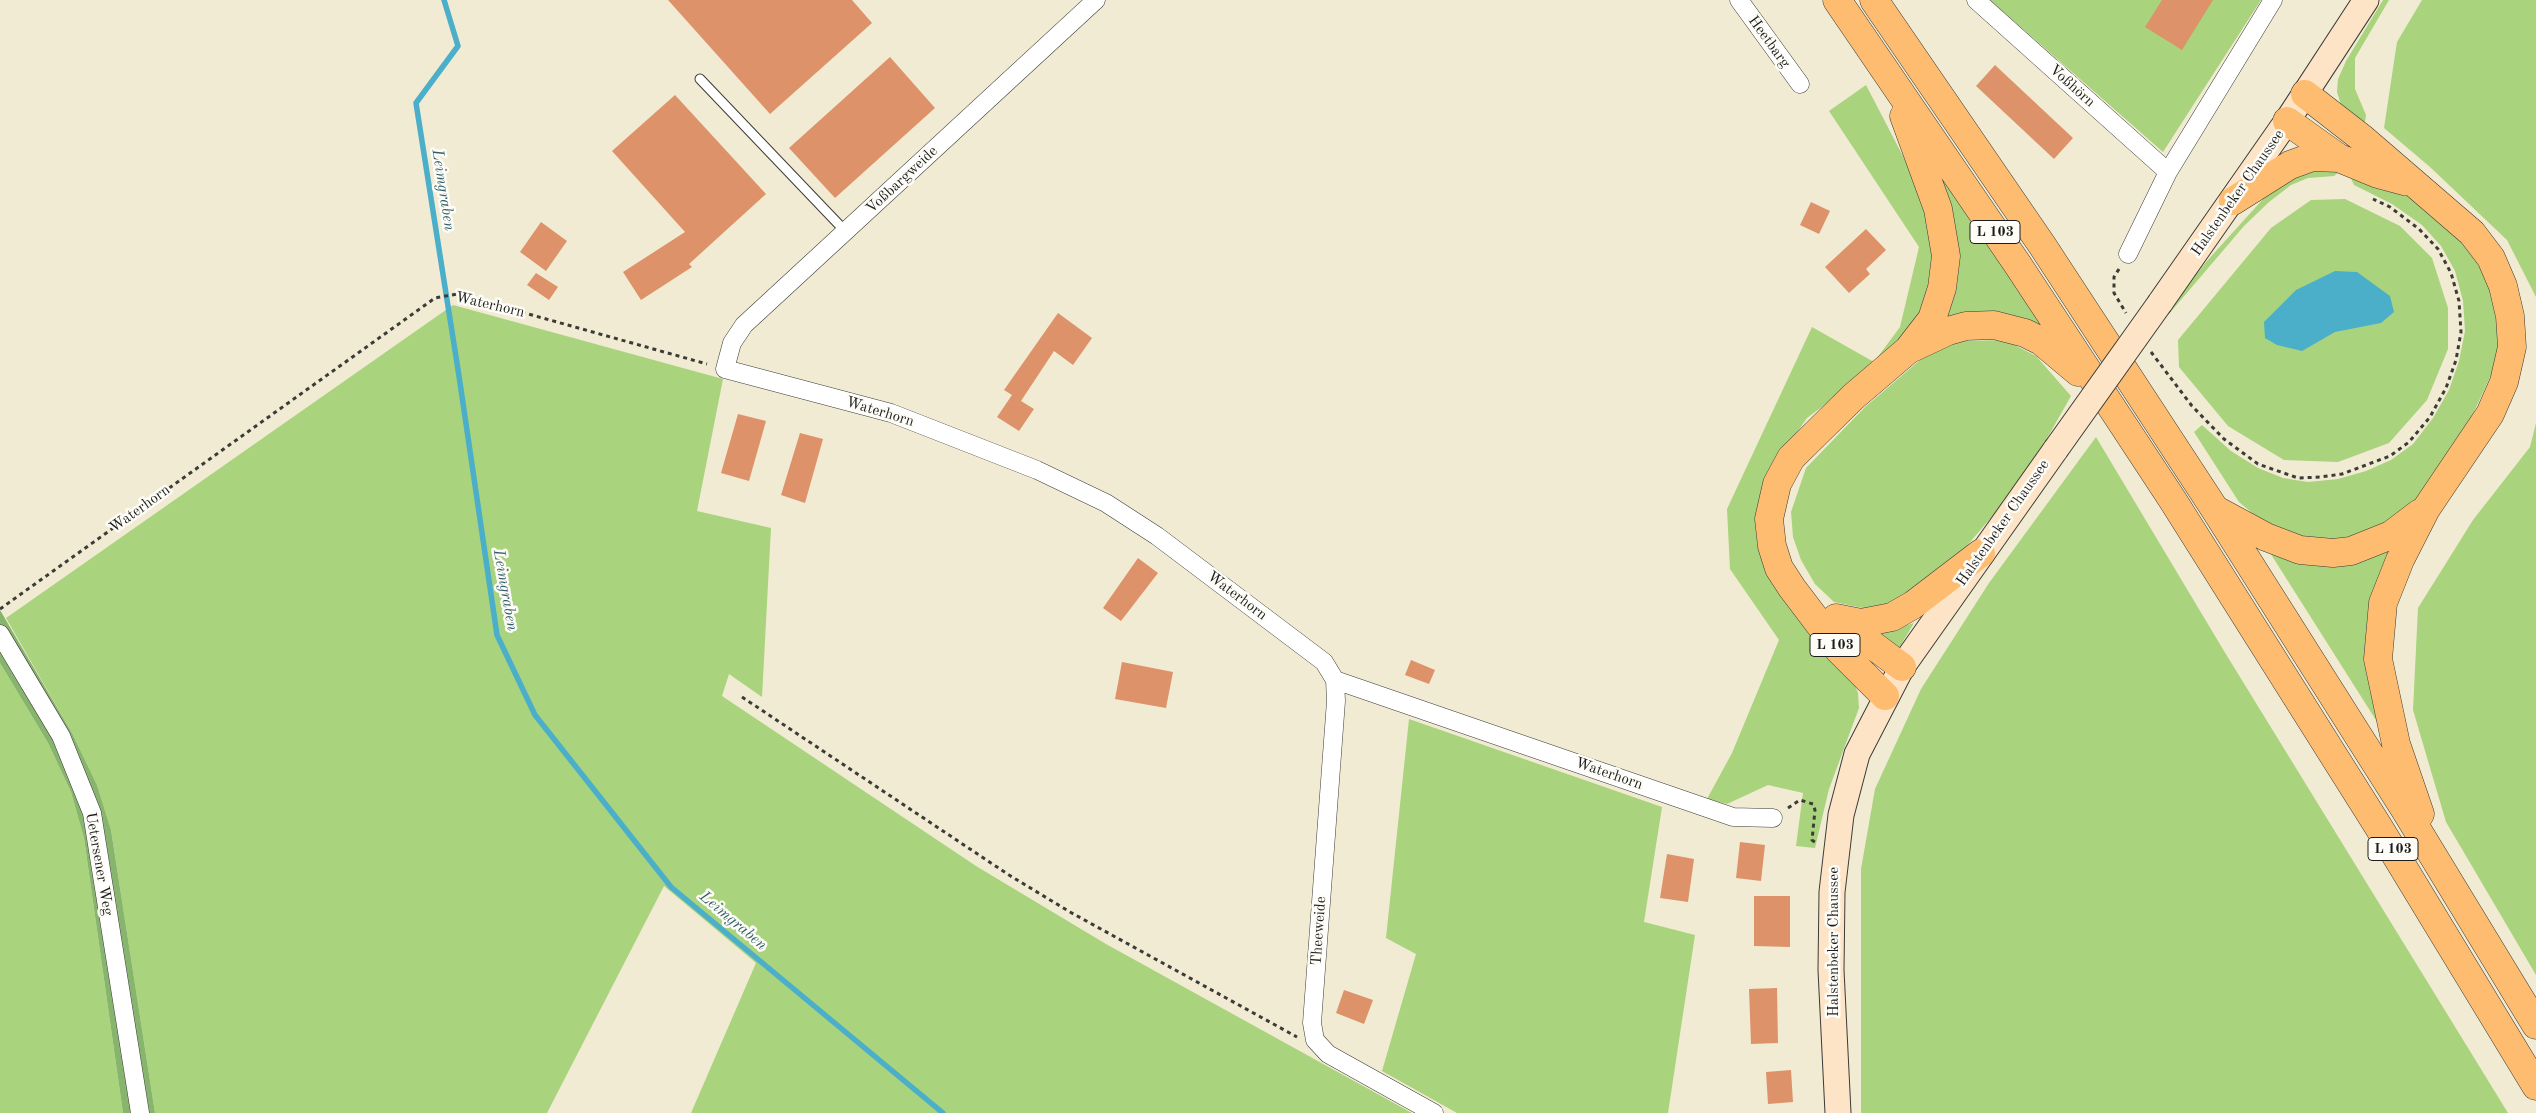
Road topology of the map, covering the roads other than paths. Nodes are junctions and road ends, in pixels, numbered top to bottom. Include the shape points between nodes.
1 (1096, 0) edge
2 (1739, 0) edge
3 (1837, 0) edge
4 (1874, 0) edge
5 (1976, 0) edge
6 (2273, 0) edge
7 (2366, 0) edge
8 (700, 79) dead end
9 (1891, 79) junction
10 (1800, 84) dead end
11 (2305, 94) junction
12 (2287, 122) junction
13 (2339, 158) junction
14 (2168, 172) junction
15 (2413, 184) junction
16 (2232, 201) junction
17 (846, 232) junction
18 (2128, 254) road end
19 (1908, 350) junction
20 (724, 369) joint
21 (2097, 387) junction
22 (2426, 509) junction
23 (2216, 511) junction
24 (1981, 553) junction
25 (1792, 588) junction
26 (1836, 618) junction
27 (0, 634) edge
28 (1902, 667) junction
29 (1334, 680) junction
30 (1885, 696) junction
31 (1773, 818) dead end
32 (2437, 862) junction
33 (2536, 1025) edge
34 (2536, 1086) edge
35 (140, 1113) edge
36 (1434, 1113) edge
37 (1838, 1113) edge

1 - 17 street, Voßbargweide
2 - 10 street, Heetbarg
3 - 9 highway, L 103
4 - 23 highway, L 103 via 2042,245
5 - 14 street, Voßhörn
6 - 14 street
7 - 11 main road, Halstenbeker Chaussee
8 - 17 lane
9 - 19 highway, L 103 via 1938,209 1946,256 1942,288 1932,319
9 - 21 highway, L 103
11 - 12 main road, Halstenbeker Chaussee
11 - 15 highway, L 103 via 2364,139
12 - 13 highway, L 103
12 - 16 main road, Halstenbeker Chaussee
13 - 15 highway, L 103
13 - 16 highway, L 103 via 2312,156 2290,165
14 - 18 street
15 - 22 highway, L 103 via 2472,233 2491,258 2503,286 2510,316 2512,348 2504,382 2490,414
16 - 24 main road, Halstenbeker Chaussee, bridge
17 - 20 street, Voßbargweide via 744,325 732,343
19 - 21 highway, L 103 via 1966,326 2008,327 2041,342
19 - 25 highway, L 103 via 1800,447 1782,470 1773,498 1770,532 1779,568
20 - 29 street, Waterhorn via 891,414 1036,470 1106,502 1157,536 1324,662
21 - 34 highway, L 103 via 2378,826
22 - 23 highway, L 103 via 2392,535 2352,551 2333,552 2300,550 2266,537
22 - 32 highway, L 103 via 2383,603 2378,659 2396,744
23 - 32 highway, L 103
24 - 26 highway, L 103 via 1914,605 1892,617 1861,623
24 - 28 main road, Halstenbeker Chaussee
25 - 26 highway, L 103
25 - 30 highway, L 103 via 1839,650
26 - 28 highway, L 103
27 - 35 street, Uetersener Weg via 61,736 92,814
28 - 30 main road, Halstenbeker Chaussee
29 - 31 street, Waterhorn via 1733,817
29 - 36 street, Theeweide via 1336,701 1312,1023 1315,1040 1328,1054
30 - 37 main road, Halstenbeker Chaussee via 1857,754 1835,853 1831,970
32 - 33 highway, L 103

